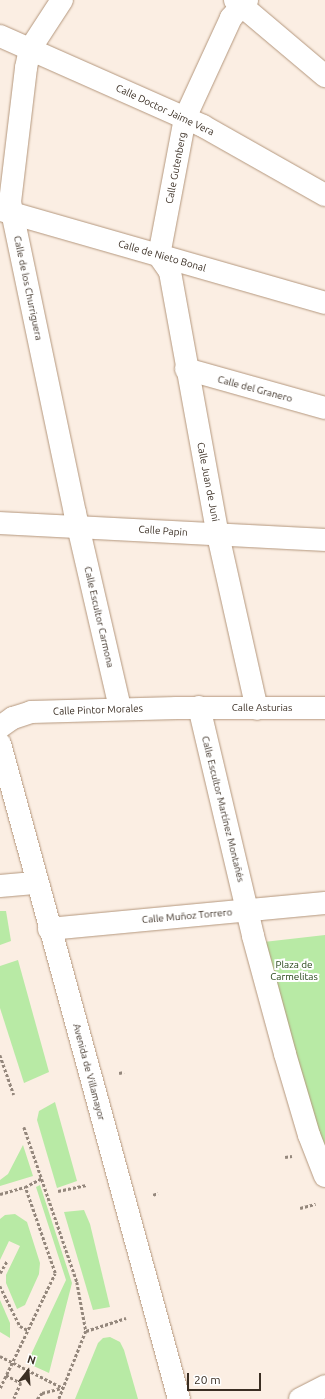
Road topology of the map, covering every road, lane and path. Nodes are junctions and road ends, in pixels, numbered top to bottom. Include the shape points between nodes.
1 (62, 0) edge
2 (241, 2) edge
3 (0, 36) edge
4 (30, 49) junction
5 (325, 76) edge
6 (185, 118) junction
7 (325, 195) edge
8 (6, 212) edge
9 (159, 256) junction
10 (325, 303) edge
11 (186, 369) junction
12 (325, 408) edge
13 (0, 523) edge
14 (78, 525) junction
15 (218, 535) junction
16 (325, 540) edge
17 (199, 707) junction
18 (120, 708) junction
19 (257, 709) junction
20 (324, 711) edge
21 (0, 727) edge
22 (0, 744) edge
23 (37, 882) junction
24 (0, 886) edge
25 (325, 903) edge
26 (247, 910) junction
27 (49, 929) junction
28 (0, 1055) edge
29 (124, 1072) dead end
30 (119, 1074) dead end
31 (14, 1095) dead end
32 (24, 1127) dead end
33 (325, 1176) edge
34 (42, 1178) junction
35 (86, 1185) dead end
36 (25, 1187) junction
37 (58, 1191) dead end
38 (158, 1193) dead end
39 (0, 1194) edge
40 (153, 1195) dead end
41 (315, 1204) dead end
42 (300, 1208) dead end
43 (7, 1261) dead end
44 (0, 1273) edge
45 (0, 1286) edge
46 (126, 1318) dead end
47 (28, 1330) junction
48 (86, 1331) junction
49 (0, 1356) edge
50 (12, 1363) junction
51 (6, 1375) junction
52 (325, 1386) edge
53 (0, 1388) edge
54 (63, 1388) junction
55 (14, 1399) edge
56 (37, 1399) edge
57 (59, 1399) edge
58 (179, 1399) edge
59 (300, 1399) edge

1 - 4 main road
2 - 5 main road
2 - 6 main road, Calle Gutenberg via 231,18
3 - 4 main road, Calle Doctor Jaime Vera
4 - 6 main road, Calle Doctor Jaime Vera
4 - 8 main road, Calle de los Churriguera
6 - 7 main road, Calle Doctor Jaime Vera
6 - 9 main road, Calle Gutenberg
8 - 9 main road, Calle de Nieto Bonal
8 - 14 main road, Calle de los Churriguera
9 - 10 main road, Calle de Nieto Bonal
9 - 11 main road, Calle Juan de Juni via 170,272
11 - 12 main road, Calle del Granero
11 - 15 main road, Calle Juan de Juni
13 - 14 main road, Calle Papin
14 - 15 main road, Calle Papin
14 - 18 main road, Calle Escultor Carmona
15 - 16 main road, Calle Papin
15 - 19 main road, Calle Juan de Juni
17 - 18 main road, Calle Pintor Morales
17 - 19 main road, Calle Asturias
17 - 26 main road, Calle Escultor Martínez Montañés
18 - 21 main road, Calle Pintor Morales via 31,712 13,718
19 - 20 main road, Calle Asturias
22 - 23 main road, Avenida de Villamayor
23 - 24 main road
23 - 27 main road, Avenida de Villamayor
25 - 26 main road, Calle Muñoz Torrero
26 - 27 main road, Calle Muñoz Torrero
26 - 33 main road via 309,1134
27 - 58 main road, Avenida de Villamayor
28 - 31 path
29 - 30 path
32 - 34 path
34 - 36 path
34 - 48 path via 77,1282
35 - 37 path
36 - 39 path
36 - 47 path via 55,1273
38 - 40 path
41 - 42 path
43 - 44 path
45 - 47 path via 20,1326
46 - 48 path
47 - 50 path
48 - 54 path
49 - 50 path
50 - 51 path
50 - 54 path
51 - 53 path
51 - 55 path via 21,1383
52 - 59 main road
54 - 56 path via 42,1393
54 - 57 path

